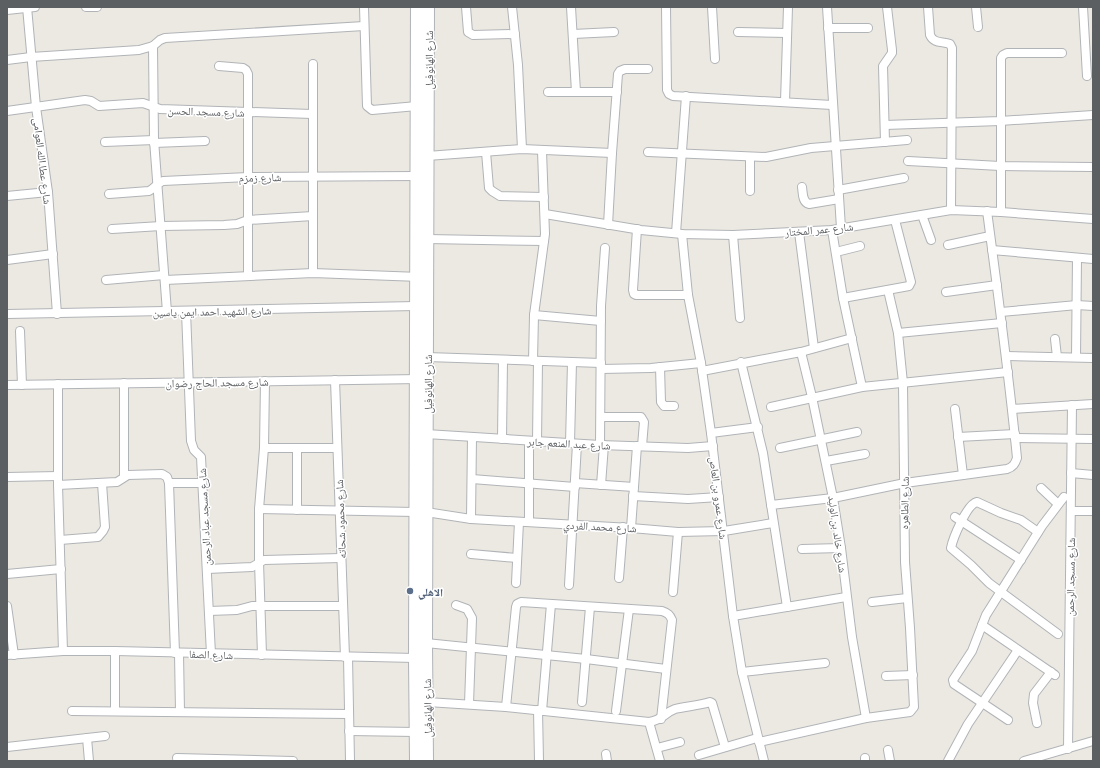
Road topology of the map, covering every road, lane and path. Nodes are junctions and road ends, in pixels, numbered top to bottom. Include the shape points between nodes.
1 (30, 7) edge
2 (86, 7) edge
3 (97, 7) edge
4 (364, 7) edge
5 (417, 7) edge
6 (428, 7) edge
7 (466, 7) edge
8 (512, 7) edge
9 (571, 7) edge
10 (666, 7) edge
11 (712, 7) edge
12 (788, 7) edge
13 (826, 7) edge
14 (887, 7) edge
15 (928, 7) edge
16 (976, 7) edge
17 (1083, 7) edge
18 (7, 10) edge
19 (364, 26) junction
20 (1093, 26) edge
21 (978, 27) dead end
22 (1084, 27) junction
23 (828, 28) junction
24 (868, 28) dead end
25 (614, 32) dead end
26 (738, 32) dead end
27 (787, 33) junction
28 (515, 34) junction
29 (573, 34) junction
30 (153, 46) junction
31 (1062, 53) dead end
32 (31, 57) junction
33 (715, 59) dead end
34 (7, 60) edge
35 (312, 64) dead end
36 (219, 66) dead end
37 (648, 70) dead end
38 (1087, 76) dead end
39 (548, 92) dead end
40 (576, 92) junction
41 (617, 92) junction
42 (686, 96) junction
43 (785, 102) junction
44 (832, 105) junction
45 (417, 106) junction
46 (36, 107) junction
47 (153, 108) junction
48 (7, 111) edge
49 (248, 112) junction
50 (312, 114) junction
51 (1093, 115) edge
52 (1000, 121) junction
53 (951, 122) junction
54 (885, 125) junction
55 (907, 140) dead end
56 (154, 141) junction
57 (205, 141) dead end
58 (105, 142) dead end
59 (885, 142) junction
60 (835, 147) junction
61 (522, 150) junction
62 (542, 151) junction
63 (486, 152) junction
64 (648, 152) dead end
65 (612, 153) junction
66 (682, 154) junction
67 (427, 156) junction
68 (750, 157) junction
69 (908, 161) dead end
70 (951, 163) junction
71 (1000, 166) junction
72 (1093, 167) edge
73 (312, 176) junction
74 (417, 176) junction
75 (248, 177) junction
76 (904, 178) dead end
77 (157, 184) junction
78 (802, 187) dead end
79 (750, 191) dead end
80 (48, 192) junction
81 (109, 194) dead end
82 (838, 194) junction
83 (7, 196) edge
84 (544, 197) junction
85 (951, 210) junction
86 (987, 211) junction
87 (1001, 212) junction
88 (545, 214) junction
89 (922, 215) junction
90 (313, 216) junction
91 (248, 220) junction
92 (894, 220) junction
93 (1093, 220) edge
94 (608, 225) junction
95 (160, 226) junction
96 (112, 229) dead end
97 (637, 229) junction
98 (837, 229) junction
99 (799, 232) junction
100 (679, 234) junction
101 (732, 235) junction
102 (990, 236) junction
103 (427, 239) junction
104 (931, 240) dead end
105 (544, 241) junction
106 (948, 245) dead end
107 (860, 246) dead end
108 (605, 248) dead end
109 (992, 250) junction
110 (836, 252) junction
111 (53, 254) junction
112 (1077, 258) junction
113 (1093, 259) edge
114 (7, 260) edge
115 (313, 274) junction
116 (248, 276) junction
117 (422, 277) junction
118 (164, 278) junction
119 (106, 280) dead end
120 (997, 285) junction
121 (888, 290) junction
122 (946, 292) dead end
123 (688, 295) junction
124 (843, 298) junction
125 (1077, 305) junction
126 (416, 306) junction
127 (1093, 306) edge
128 (186, 311) junction
129 (167, 312) junction
130 (1001, 312) junction
131 (7, 314) edge
132 (57, 314) junction
133 (534, 315) junction
134 (740, 318) dead end
135 (601, 321) junction
136 (1002, 323) junction
137 (20, 331) dead end
138 (898, 333) junction
139 (852, 338) junction
140 (1055, 338) dead end
141 (814, 348) junction
142 (801, 352) junction
143 (1006, 356) junction
144 (427, 357) junction
145 (1057, 357) junction
146 (1076, 357) junction
147 (1093, 358) edge
148 (503, 360) junction
149 (535, 361) junction
150 (572, 362) junction
151 (741, 362) junction
152 (601, 366) junction
153 (660, 367) junction
154 (702, 367) junction
155 (1008, 372) junction
156 (421, 379) junction
157 (335, 380) junction
158 (265, 381) junction
159 (188, 382) junction
160 (124, 383) junction
161 (903, 383) junction
162 (58, 384) junction
163 (7, 385) edge
164 (22, 385) junction
165 (862, 387) junction
166 (812, 397) junction
167 (1093, 404) edge
168 (1072, 405) junction
169 (674, 406) dead end
170 (771, 407) dead end
171 (955, 409) dead end
172 (1012, 409) junction
173 (600, 417) junction
174 (758, 427) junction
175 (857, 432) dead end
176 (711, 433) junction
177 (426, 434) junction
178 (1015, 436) junction
179 (472, 437) junction
180 (958, 437) junction
181 (1071, 438) junction
182 (502, 439) junction
183 (1093, 439) edge
184 (821, 440) junction
185 (533, 441) junction
186 (574, 444) junction
187 (602, 445) junction
188 (639, 446) junction
189 (713, 446) junction
190 (264, 448) junction
191 (297, 448) junction
192 (337, 448) junction
193 (780, 448) dead end
194 (865, 454) dead end
195 (826, 462) junction
196 (1071, 473) junction
197 (962, 475) junction
198 (1093, 475) edge
199 (58, 476) junction
200 (124, 476) junction
201 (7, 477) edge
202 (472, 479) junction
203 (904, 482) junction
204 (102, 483) junction
205 (169, 483) junction
206 (202, 483) junction
207 (529, 483) junction
208 (58, 485) junction
209 (575, 485) junction
210 (601, 485) junction
211 (634, 487) junction
212 (1041, 488) dead end
213 (633, 496) junction
214 (719, 497) junction
215 (1064, 497) dead end
216 (834, 498) junction
217 (1058, 504) junction
218 (771, 505) junction
219 (258, 509) junction
220 (297, 510) junction
221 (339, 510) junction
222 (1071, 511) junction
223 (1093, 511) edge
224 (421, 512) junction
225 (471, 518) junction
226 (958, 519) junction
227 (519, 522) junction
228 (529, 522) junction
229 (773, 524) junction
230 (573, 525) junction
231 (627, 527) junction
232 (724, 531) junction
233 (678, 532) junction
234 (1038, 532) junction
235 (60, 540) junction
236 (841, 548) junction
237 (802, 549) dead end
238 (471, 554) dead end
239 (341, 558) junction
240 (517, 558) junction
241 (1021, 560) junction
242 (259, 562) junction
243 (207, 568) junction
244 (61, 569) junction
245 (7, 574) edge
246 (619, 578) dead end
247 (516, 583) dead end
248 (569, 585) dead end
249 (673, 592) dead end
250 (1001, 592) junction
251 (846, 596) junction
252 (907, 598) junction
253 (872, 602) dead end
254 (551, 604) junction
255 (456, 605) dead end
256 (7, 606) edge
257 (260, 606) junction
258 (343, 606) junction
259 (590, 607) junction
260 (787, 607) junction
261 (629, 609) junction
262 (209, 611) junction
263 (733, 616) junction
264 (982, 625) junction
265 (1058, 634) dead end
266 (426, 643) junction
267 (471, 649) junction
268 (1018, 650) junction
269 (63, 651) junction
270 (115, 651) junction
271 (177, 653) junction
272 (511, 653) junction
273 (211, 654) junction
274 (10, 655) edge
275 (262, 655) junction
276 (547, 656) junction
277 (347, 657) junction
278 (415, 658) junction
279 (586, 659) junction
280 (824, 663) dead end
281 (622, 664) junction
282 (666, 669) junction
283 (742, 672) junction
284 (913, 675) junction
285 (886, 676) dead end
286 (427, 702) junction
287 (582, 702) dead end
288 (982, 703) junction
289 (468, 704) junction
290 (506, 707) junction
291 (72, 711) dead end
292 (115, 711) junction
293 (540, 711) junction
294 (616, 711) dead end
295 (180, 712) junction
296 (349, 714) junction
297 (866, 718) junction
298 (661, 719) junction
299 (1008, 720) dead end
300 (649, 722) junction
301 (1037, 723) dead end
302 (349, 731) junction
303 (416, 732) junction
304 (105, 736) dead end
305 (86, 738) junction
306 (758, 740) junction
307 (1093, 741) edge
308 (680, 742) dead end
309 (7, 747) edge
310 (656, 748) junction
311 (725, 748) junction
312 (1068, 749) junction
313 (888, 750) dead end
314 (699, 755) dead end
315 (177, 758) dead end
316 (88, 761) edge
317 (293, 761) edge
318 (350, 761) edge
319 (416, 761) edge
320 (427, 761) edge
321 (539, 761) edge
322 (660, 761) edge
323 (764, 761) edge
324 (890, 761) edge
325 (948, 761) edge
326 (1024, 761) edge

1 - 18 street
1 - 32 street, شارع عطا الله العوامى
2 - 3 street
4 - 19 street
5 - 45 street, شارع الهانوفيل
6 - 67 street, شارع الهانوفيل
7 - 28 street via 470,34
8 - 28 street
9 - 29 street
10 - 42 street via 667,90 673,96
11 - 33 street
12 - 27 street
13 - 23 street
14 - 54 street via 892,53 883,66
15 - 53 street via 932,39 950,44 952,48
16 - 21 street
17 - 22 street
19 - 30 street via 165,38
19 - 45 street via 367,106 372,110
20 - 22 street
22 - 38 street
23 - 24 street
23 - 44 street
25 - 29 street
26 - 27 street
27 - 43 street
28 - 61 street
29 - 40 street
30 - 32 street via 139,50
30 - 47 street
31 - 52 street via 1008,53 1000,58
32 - 34 street
32 - 46 street, شارع عطا الله العوامى
35 - 50 street
36 - 49 street via 246,70
37 - 41 street via 620,70
39 - 40 street
40 - 41 street
41 - 65 street
42 - 43 street
42 - 66 street, شارع عمرو بن العاص
43 - 44 street
44 - 60 street
45 - 74 street, شارع الهانوفيل
46 - 47 street, شارع مسجد الحسن via 84,100 99,106 143,102
46 - 48 street, شارع مسجد الحسن
46 - 80 street, شارع عطا الله العوامى
47 - 49 street, شارع مسجد الحسن
47 - 56 street
49 - 50 street, شارع مسجد الحسن
49 - 75 street
50 - 73 street
51 - 52 street
52 - 53 street
52 - 71 street
53 - 54 street
53 - 70 street
54 - 59 street
55 - 59 street
56 - 57 street
56 - 58 street
56 - 77 street
59 - 60 street
60 - 68 street via 811,148 771,157
60 - 82 street
61 - 62 street
61 - 63 street
62 - 65 street
62 - 84 street
63 - 67 street
63 - 84 street via 489,188 496,194
64 - 66 street
65 - 94 street
66 - 68 street
66 - 100 street, شارع عمرو بن العاص
67 - 103 street, شارع الهانوفيل
68 - 79 street
69 - 70 street
70 - 71 street
70 - 85 street
71 - 72 street
71 - 87 street
73 - 74 street, شارع زمزم
73 - 75 street, شارع زمزم
73 - 90 street
74 - 117 street, شارع الهانوفيل
75 - 77 street, شارع زمزم via 163,181
75 - 91 street
76 - 82 street
77 - 81 street, شارع زمزم via 149,191
77 - 95 street
78 - 82 street via 804,201 809,204
80 - 83 street
80 - 111 street, شارع عطا الله العوامى
82 - 98 street
84 - 88 street
85 - 86 street, شارع عمر المختار
85 - 89 street, شارع عمر المختار
86 - 87 street, شارع عمر المختار
86 - 102 street
87 - 93 street, شارع عمر المختار
88 - 94 street, شارع عمر المختار
88 - 105 street
89 - 92 street, شارع عمر المختار
89 - 104 street
90 - 91 street
90 - 115 street
91 - 95 street via 224,225
91 - 116 street
92 - 98 street, شارع عمر المختار
92 - 121 street via 911,282 909,286
94 - 97 street, شارع عمر المختار
95 - 96 street
95 - 118 street
97 - 100 street, شارع عمر المختار
97 - 123 street via 634,294
98 - 99 street, شارع عمر المختار
98 - 110 street
99 - 101 street, شارع عمر المختار
99 - 141 street
100 - 101 street, شارع عمر المختار
100 - 123 street, شارع عمرو بن العاص
101 - 134 street
102 - 106 street
102 - 109 street
103 - 105 street
103 - 117 street, شارع الهانوفيل
105 - 133 street
107 - 110 street
108 - 135 street
109 - 112 street
109 - 120 street
110 - 124 street
111 - 114 street
111 - 132 street, شارع عطا الله العوامى
112 - 113 street
112 - 125 street
115 - 116 street
115 - 117 street
116 - 118 street
117 - 126 street, شارع الهانوفيل
117 - 144 street, شارع الهانوفيل
118 - 119 street
118 - 129 street
120 - 122 street
120 - 130 street
121 - 124 street
121 - 138 street, شارع الطاهره
123 - 154 street, شارع عمرو بن العاص
124 - 139 street
125 - 127 street
125 - 130 street
125 - 146 street
126 - 128 street, شارع الشهيد احمد ايمن ياسين
126 - 156 street, شارع الهانوفيل
128 - 129 street, شارع الشهيد احمد ايمن ياسين
128 - 159 street, شارع مسجد عباد الرحمن
129 - 132 street, شارع الشهيد احمد ايمن ياسين
130 - 136 street
131 - 132 street, شارع الشهيد احمد ايمن ياسين
133 - 135 street
133 - 149 street
135 - 152 street
136 - 138 street
136 - 143 street
137 - 164 street
138 - 161 street, شارع الطاهره
139 - 141 street
139 - 165 street
140 - 145 street
141 - 142 street
142 - 151 street
142 - 166 street, شارع خالد بن الوليد
143 - 145 street
143 - 155 street
144 - 148 street
144 - 156 street, شارع الهانوفيل
145 - 146 street
146 - 147 street
148 - 149 street
148 - 182 street
149 - 150 street
149 - 185 street
150 - 152 street
150 - 186 street
151 - 154 street
151 - 174 street
152 - 153 street
152 - 173 street
153 - 154 street
153 - 169 street via 661,402 664,406
154 - 176 street, شارع عمرو بن العاص
155 - 161 street
155 - 172 street
156 - 157 street, شارع مسجد الحاج رضوان
156 - 177 street, شارع الهانوفيل
156 - 224 street, شارع الهانوفيل
157 - 158 street, شارع مسجد الحاج رضوان
157 - 192 street, شارع محمود شحاته
158 - 159 street, شارع مسجد الحاج رضوان
158 - 190 street
159 - 160 street, شارع مسجد الحاج رضوان
159 - 206 street, شارع مسجد عباد الرحمن via 191,441 194,450 201,457
160 - 162 street, شارع مسجد الحاج رضوان
160 - 200 street
161 - 165 street
161 - 203 street, شارع الطاهره
162 - 164 street, شارع مسجد الحاج رضوان
162 - 199 street
163 - 164 street, شارع مسجد الحاج رضوان
165 - 166 street
166 - 170 street
166 - 184 street, شارع خالد بن الوليد
167 - 168 street
168 - 172 street
168 - 181 street, شارع مسجد الرحمن
171 - 180 street
172 - 178 street
173 - 187 street
173 - 188 street via 640,417 644,422
174 - 176 street
174 - 218 street
175 - 184 street
176 - 189 street, شارع عمرو بن العاص
177 - 179 street, شارع عبد المنعم جابر
177 - 224 street, شارع الهانوفيل
178 - 180 street
178 - 181 street
178 - 197 street via 1017,458 1012,467
179 - 182 street, شارع عبد المنعم جابر
179 - 202 street
180 - 197 street
181 - 183 street
181 - 196 street, شارع مسجد الرحمن
182 - 185 street, شارع عبد المنعم جابر
184 - 193 street
184 - 195 street, شارع خالد بن الوليد
185 - 186 street, شارع عبد المنعم جابر
185 - 207 street
186 - 187 street, شارع عبد المنعم جابر
186 - 209 street
187 - 188 street, شارع عبد المنعم جابر
187 - 210 street
188 - 189 street, شارع عبد المنعم جابر
188 - 211 street
189 - 214 street, شارع عمرو بن العاص
190 - 191 street
190 - 219 street
191 - 192 street
191 - 220 street
192 - 221 street, شارع محمود شحاته
194 - 195 street
195 - 216 street, شارع خالد بن الوليد
196 - 198 street
196 - 222 street, شارع مسجد الرحمن
197 - 203 street
199 - 201 street
199 - 208 street
200 - 204 street via 116,482
200 - 205 street via 162,474 167,477
202 - 207 street
202 - 225 street
203 - 216 street
203 - 252 street, شارع الطاهره via 903,521
204 - 208 street
204 - 235 street via 105,527 101,534 98,537
205 - 206 street
205 - 271 street
206 - 243 street, شارع مسجد عباد الرحمن
207 - 209 street
207 - 228 street
208 - 235 street
209 - 210 street
209 - 230 street
210 - 211 street
211 - 213 street
212 - 217 street
213 - 214 street via 688,499
213 - 231 street
214 - 232 street, شارع عمرو بن العاص
215 - 217 street
216 - 218 street
216 - 236 street, شارع خالد بن الوليد
217 - 234 street
218 - 229 street
219 - 220 street, شارع محمد الفردي
219 - 242 street
220 - 221 street, شارع محمد الفردي
221 - 224 street, شارع محمد الفردي
221 - 239 street, شارع محمود شحاته
222 - 223 street
222 - 312 street, شارع مسجد الرحمن
224 - 225 street, شارع محمد الفردي
224 - 266 street, شارع الهانوفيل
224 - 278 street, شارع الهانوفيل
225 - 227 street, شارع محمد الفردي
226 - 234 street via 977,502 991,510 1021,520
226 - 241 street
226 - 250 street via 950,548
227 - 228 street, شارع محمد الفردي
227 - 240 street
228 - 230 street, شارع محمد الفردي
229 - 232 street, شارع محمد الفردي
229 - 260 street
230 - 231 street, شارع محمد الفردي
230 - 248 street
231 - 233 street, شارع محمد الفردي
231 - 246 street
232 - 233 street, شارع محمد الفردي
232 - 263 street, شارع عمرو بن العاص
233 - 249 street
234 - 241 street
235 - 244 street
236 - 237 street
236 - 251 street, شارع خالد بن الوليد
238 - 240 street
239 - 242 street
239 - 258 street, شارع محمود شحاته
240 - 247 street
241 - 250 street
242 - 243 street via 252,567
242 - 257 street
243 - 262 street, شارع مسجد عباد الرحمن
244 - 245 street
244 - 269 street
250 - 264 street
250 - 265 street
251 - 260 street
251 - 297 street, شارع خالد بن الوليد
252 - 253 street
252 - 284 street, شارع الطاهره
254 - 259 street
254 - 272 street via 517,604
254 - 276 street
255 - 267 street via 467,610 472,618
256 - 274 street
257 - 258 street
257 - 262 street
257 - 275 street
258 - 277 street, شارع محمود شحاته
259 - 261 street
259 - 279 street
260 - 263 street
261 - 281 street
261 - 282 street via 667,612 670,615 672,620
262 - 273 street, شارع مسجد عباد الرحمن
263 - 283 street, شارع عمرو بن العاص
264 - 268 street
264 - 288 street via 972,651 953,682
266 - 267 street
266 - 286 street, شارع الهانوفيل
267 - 272 street
267 - 289 street
268 - 288 street
268 - 301 street via 1053,673 1034,694
269 - 270 street, شارع الصفا
269 - 274 street, شارع الصفا
270 - 271 street, شارع الصفا
270 - 292 street
271 - 273 street, شارع الصفا
271 - 295 street
272 - 276 street
272 - 290 street
273 - 275 street, شارع الصفا
275 - 277 street, شارع الصفا
276 - 279 street
276 - 293 street
277 - 278 street, شارع الصفا
277 - 296 street, شارع محمود شحاته
278 - 303 street, شارع الهانوفيل
279 - 281 street
279 - 287 street
280 - 283 street
281 - 282 street
281 - 294 street
282 - 298 street
283 - 306 street, شارع عمرو بن العاص
284 - 285 street
284 - 297 street, شارع الطاهره via 913,710
286 - 289 street
286 - 320 street, شارع الهانوفيل
288 - 299 street
288 - 325 street
289 - 290 street
290 - 293 street
291 - 292 street
292 - 295 street
293 - 300 street
293 - 321 street
295 - 296 street
296 - 302 street, شارع محمود شحاته
297 - 306 street
298 - 300 street
298 - 311 street via 674,710 711,702
300 - 310 street
302 - 303 street
302 - 318 street, شارع محمود شحاته
303 - 319 street, شارع الهانوفيل
304 - 305 street
305 - 309 street
305 - 316 street
306 - 311 street
306 - 323 street, شارع عمرو بن العاص
307 - 312 street
308 - 310 street
310 - 322 street
311 - 314 street
312 - 326 street
313 - 324 street
315 - 317 street

